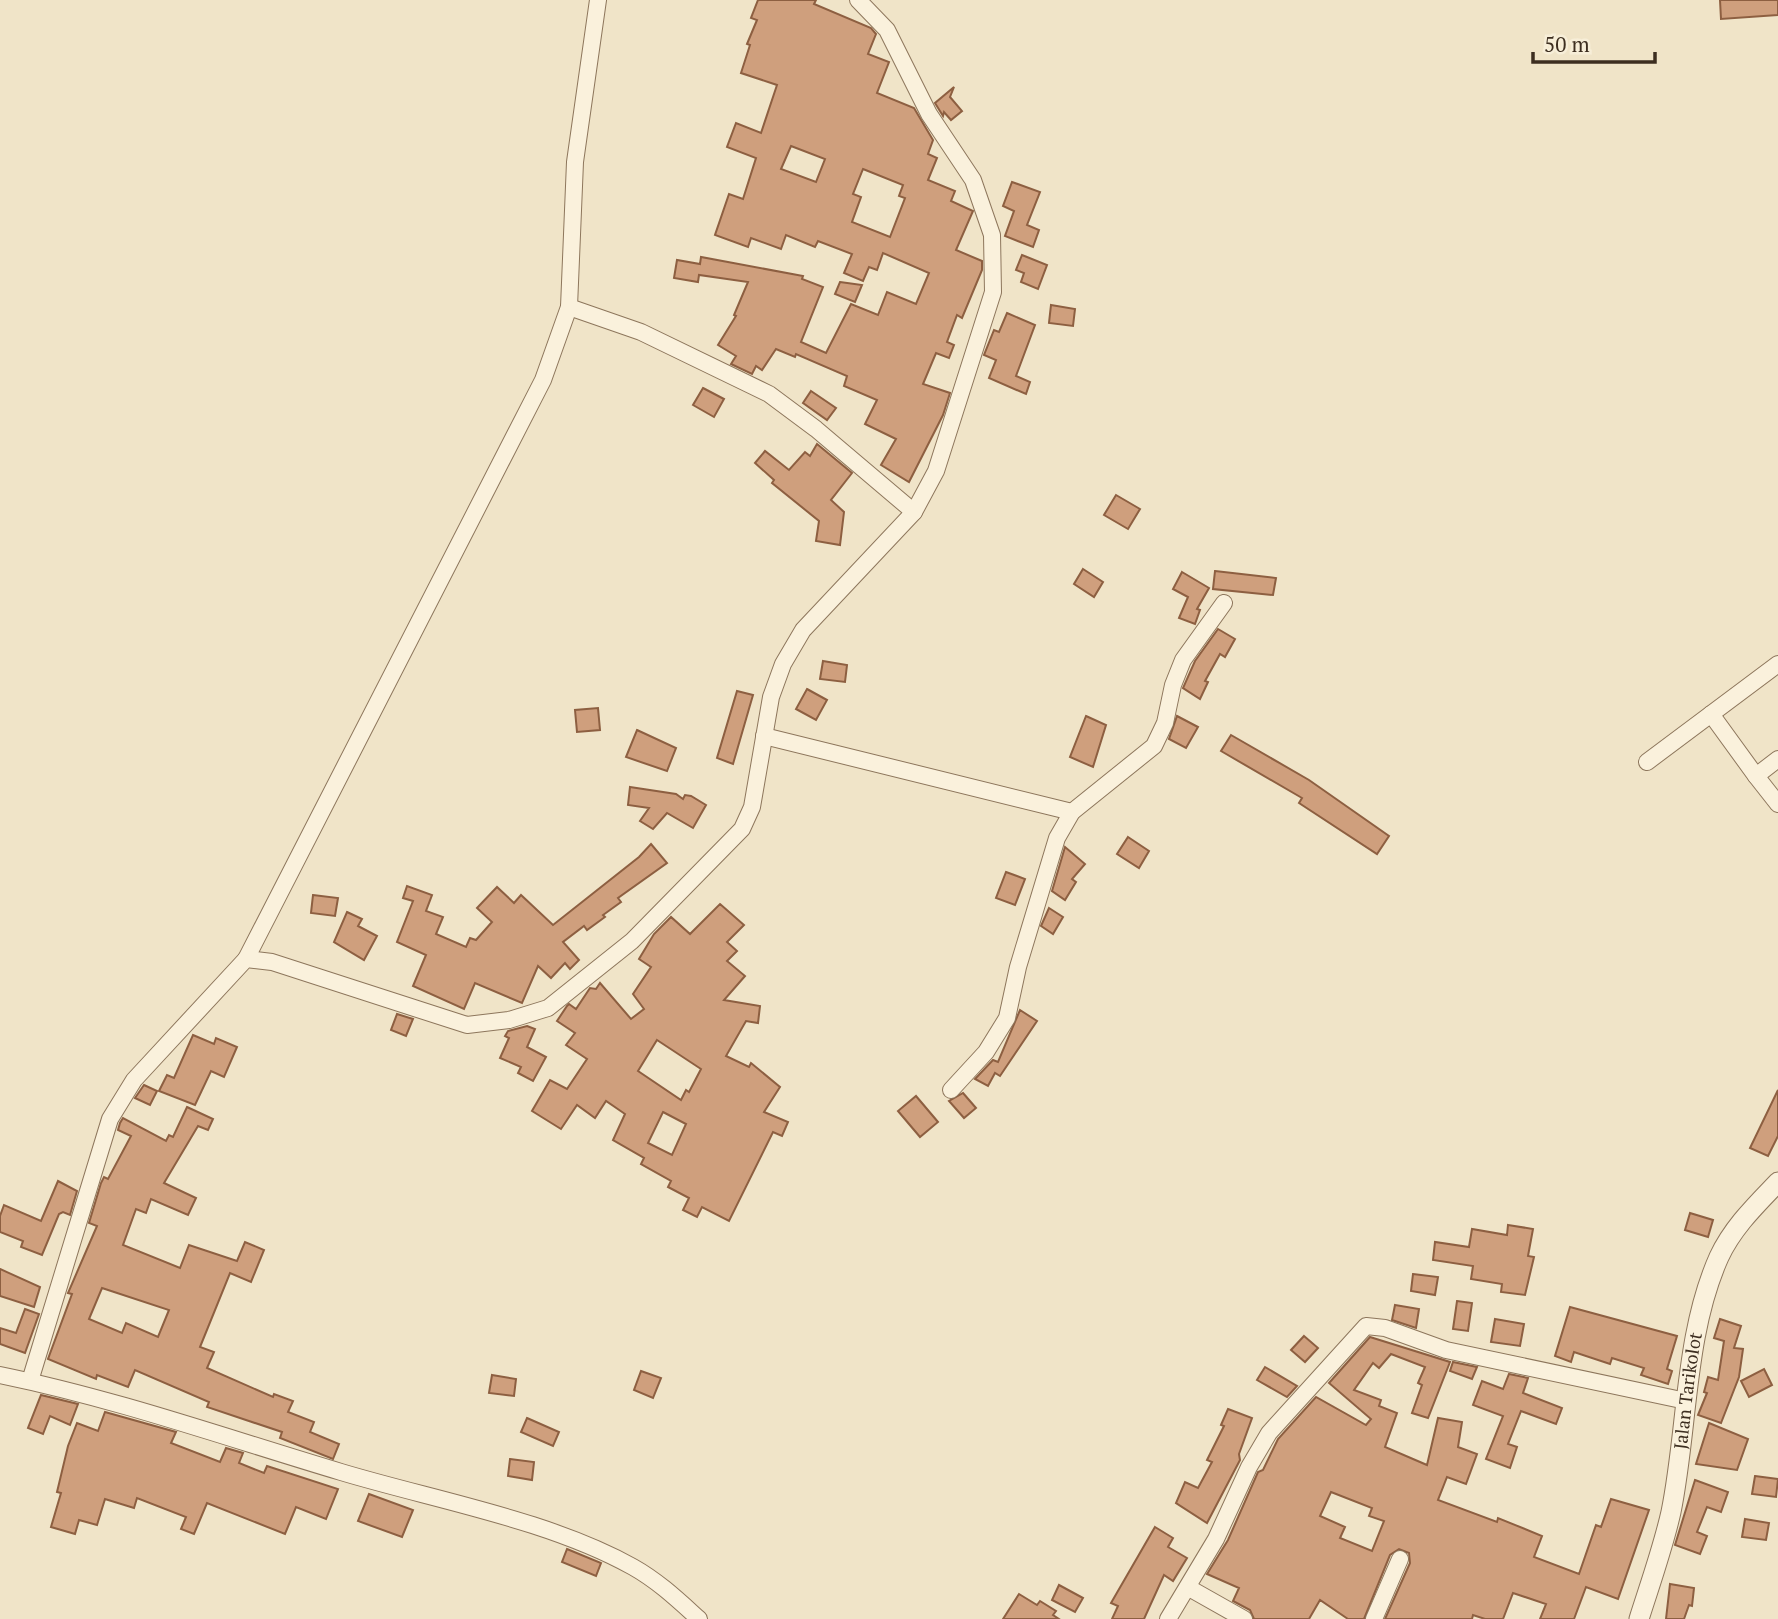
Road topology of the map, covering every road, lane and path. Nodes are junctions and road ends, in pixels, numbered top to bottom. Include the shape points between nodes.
1 (598, 0) edge
2 (858, 0) edge
3 (569, 307) junction
4 (914, 512) junction
5 (1224, 603) dead end
6 (1778, 664) edge
7 (1711, 714) junction
8 (764, 736) junction
9 (1778, 759) edge
10 (1647, 762) dead end
11 (1756, 776) junction
12 (1778, 804) edge
13 (1072, 813) junction
14 (246, 959) junction
15 (951, 1090) dead end
16 (1778, 1182) edge
17 (0, 1375) edge
18 (30, 1381) junction
19 (1686, 1401) junction
20 (1401, 1559) dead end
21 (1189, 1588) junction
22 (699, 1619) edge
23 (1168, 1619) edge
24 (1244, 1619) edge
25 (1374, 1619) edge
26 (1639, 1619) edge

1 - 3 street via 575,162
2 - 4 street via 887,30 929,114 974,180 992,235 993,292 936,471
3 - 4 street via 641,332 769,394
3 - 14 street via 543,380
4 - 8 street via 803,630 783,664
5 - 13 street via 1183,660 1154,746
6 - 7 street
7 - 10 street
7 - 11 street
8 - 13 street
8 - 14 street via 752,807 742,829 632,940 548,1008 509,1020 467,1025 272,962
9 - 11 street
11 - 12 street
13 - 15 street via 1051,857 1007,1018 986,1052
14 - 18 street via 134,1080 110,1119
16 - 19 street, Jalan Tarikolot via 1744,1217 1719,1257 1701,1318
17 - 18 street
18 - 22 street via 159,1413 340,1472 575,1540 663,1586
19 - 21 street via 1446,1350 1385,1328 1366,1326 1269,1433
19 - 26 street, Jalan Tarikolot via 1671,1512
20 - 25 street
21 - 23 street
21 - 24 street

